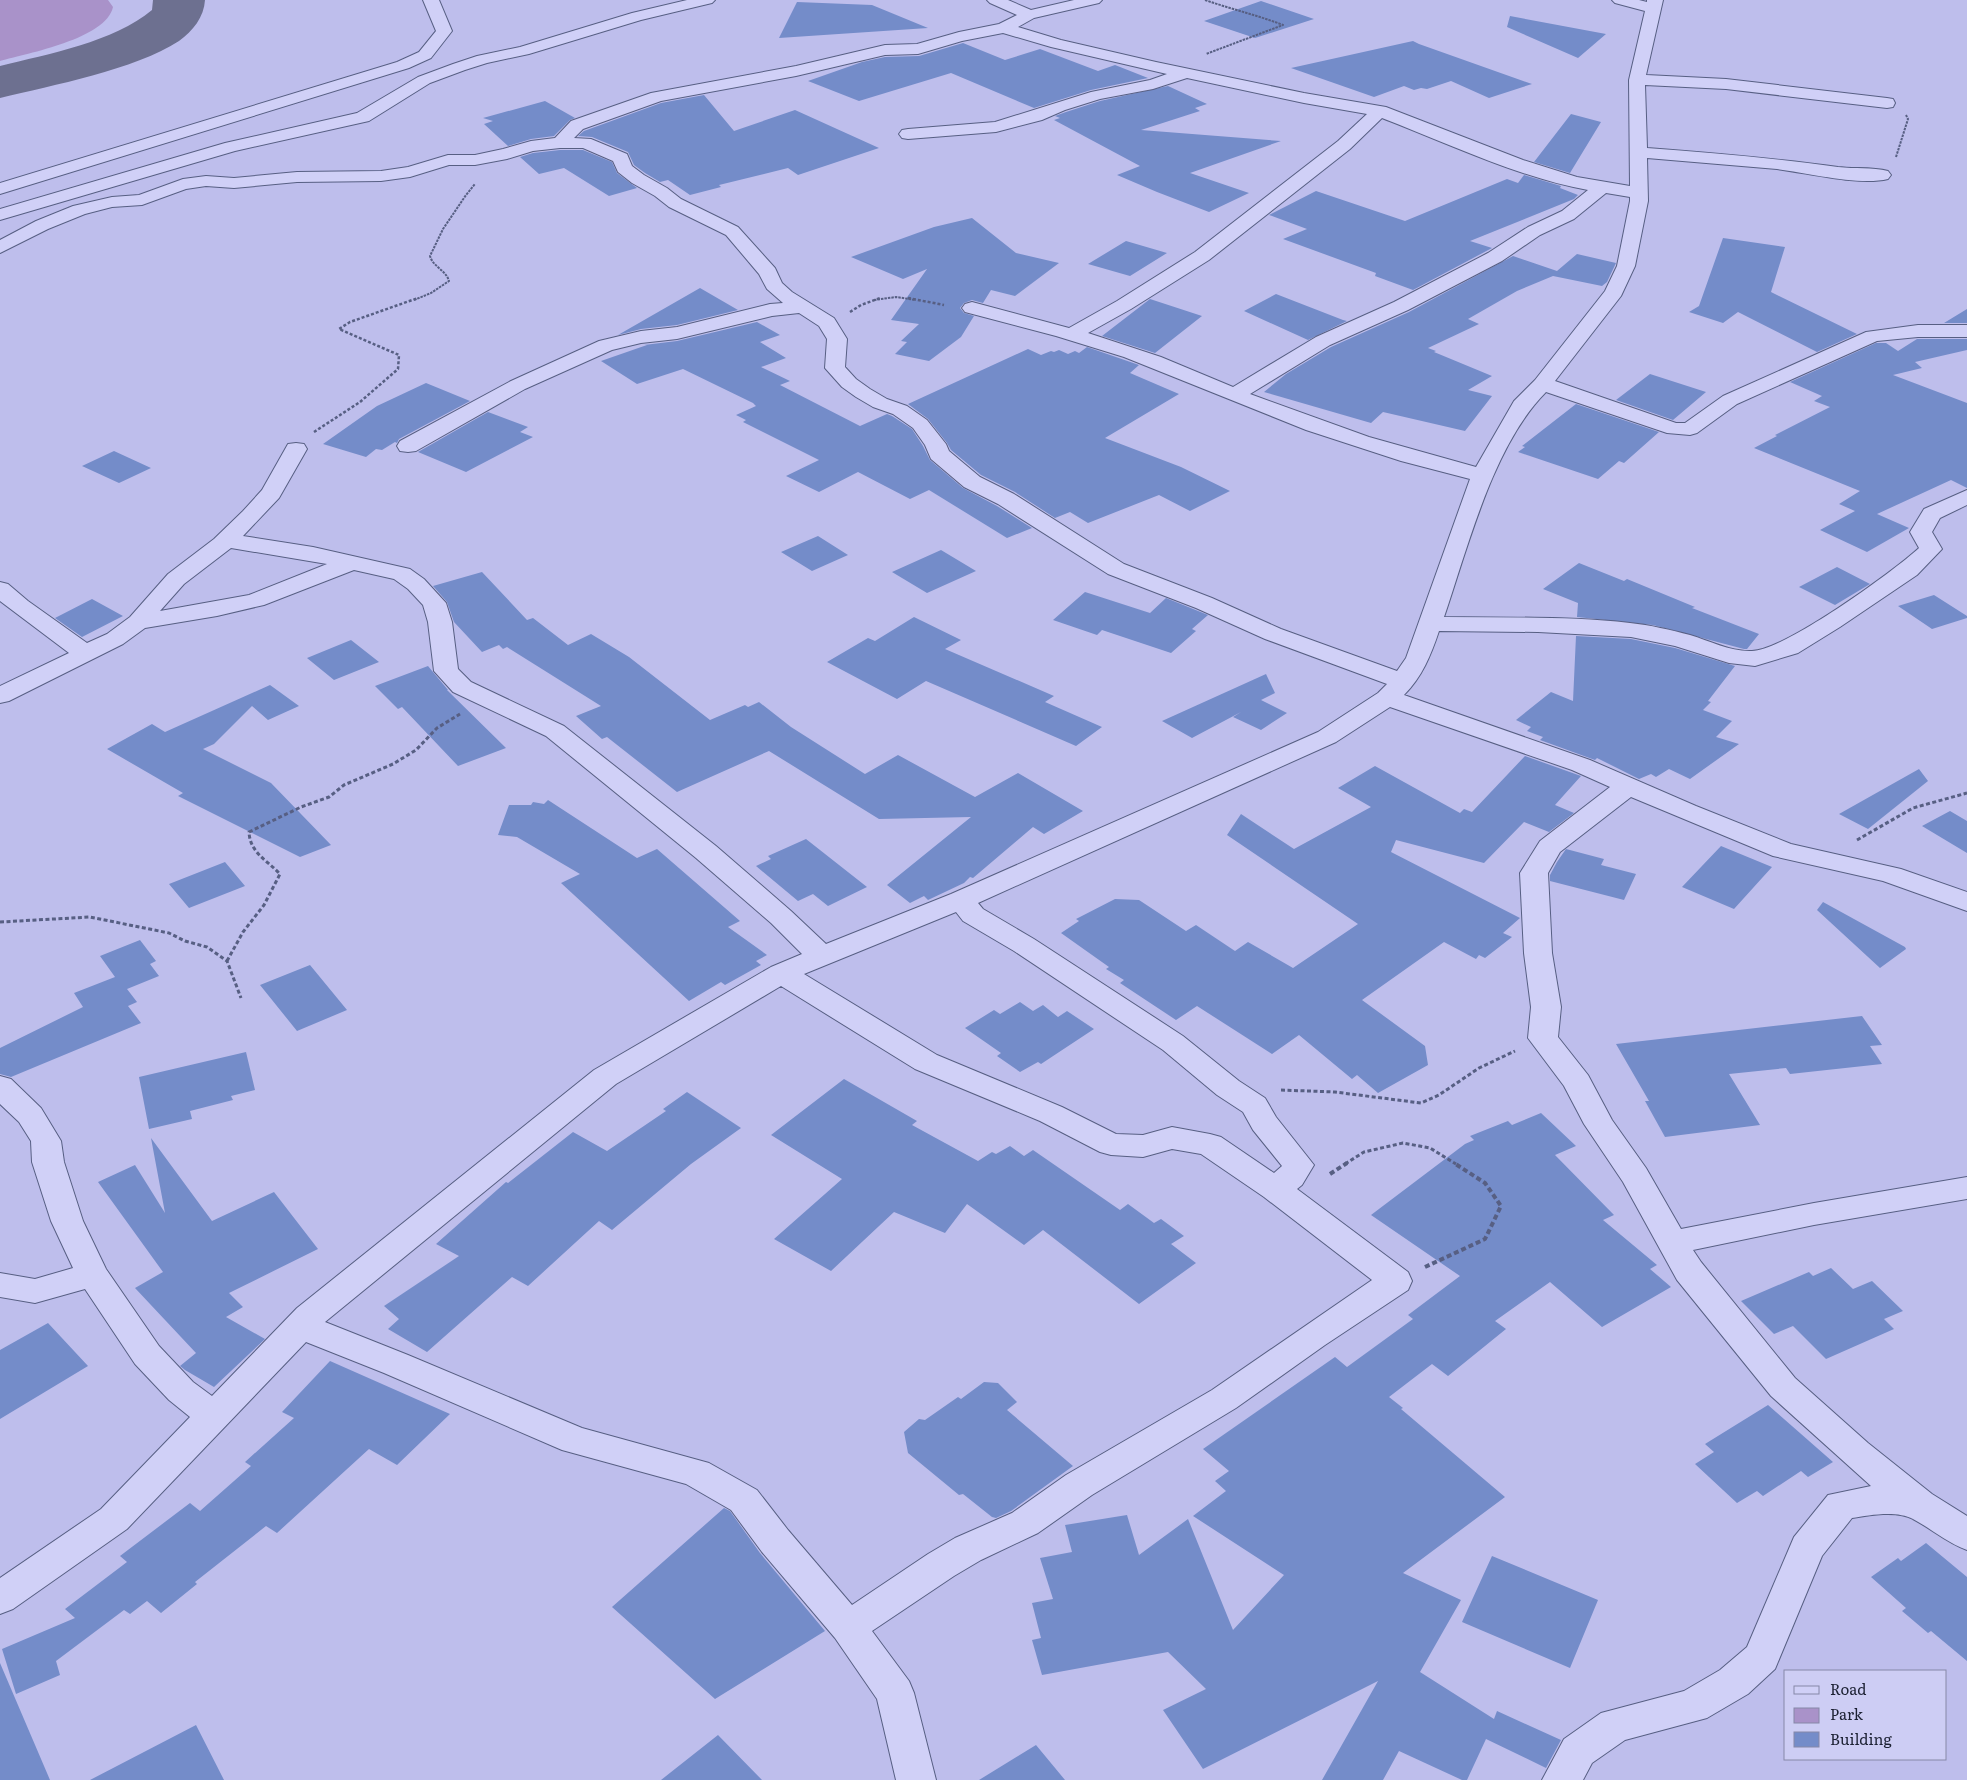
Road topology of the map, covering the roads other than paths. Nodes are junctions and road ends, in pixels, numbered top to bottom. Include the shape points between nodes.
1 (431, 0) edge
2 (707, 0) edge
3 (996, 0) edge
4 (1094, 0) edge
5 (1620, 0) edge
6 (1654, 4) edge
7 (1029, 15) junction
8 (1004, 28) junction
9 (1179, 72) junction
10 (1637, 80) junction
11 (1887, 103) road end
12 (1380, 111) junction
13 (908, 134) dead end
14 (560, 144) junction
15 (1638, 152) junction
16 (1882, 175) road end
17 (1602, 187) junction
18 (0, 189) edge
19 (1638, 193) junction
20 (0, 215) edge
21 (0, 247) edge
22 (804, 307) junction
23 (972, 308) road end
24 (1967, 331) edge
25 (1072, 334) junction
26 (1542, 384) junction
27 (1234, 395) junction
28 (408, 446) dead end
29 (296, 449) road end
30 (1482, 475) junction
31 (1963, 502) edge
32 (227, 540) junction
33 (351, 563) junction
34 (0, 589) edge
35 (138, 622) junction
36 (1430, 624) junction
37 (85, 654) junction
38 (1395, 690) junction
39 (0, 696) edge
40 (1628, 786) junction
41 (961, 900) junction
42 (1967, 902) edge
43 (822, 957) junction
44 (781, 973) junction
45 (0, 1086) edge
46 (1967, 1188) edge
47 (1284, 1196) junction
48 (1672, 1242) junction
49 (92, 1275) junction
50 (0, 1286) edge
51 (300, 1326) junction
52 (213, 1416) junction
53 (1920, 1504) junction
54 (1967, 1535) edge
55 (0, 1598) edge
56 (848, 1627) junction
57 (916, 1780) edge
58 (1562, 1780) edge

1 - 18 street via 444,32 425,55 403,66
2 - 20 street via 637,16 459,67 424,80 363,117 231,147
3 - 7 street
4 - 7 street
5 - 6 street
6 - 10 street
7 - 8 street
8 - 9 street via 1057,44
8 - 14 street via 918,49 885,50 796,71 657,97 577,125
9 - 12 street
9 - 13 street via 1153,84 1097,95 996,127
10 - 11 street via 1726,84
10 - 15 street
12 - 17 street via 1517,164
12 - 25 street via 1344,145 1202,256
14 - 21 street via 531,146 475,160 448,160 410,172 381,176 312,176 183,184 142,200 112,202 70,213
14 - 22 street via 585,143 621,158 624,168 638,179 675,203 732,231 768,272 774,285
15 - 16 street
15 - 19 street
17 - 19 street
17 - 27 street via 1568,215 1534,231 1495,257 1401,306 1323,341
19 - 26 street via 1626,266 1614,292
22 - 28 street via 770,310 677,333 606,345 518,385
22 - 38 street via 827,322 837,339 835,368 849,383 920,424 939,454 972,482 1006,499 1116,569 1204,603
23 - 25 street
24 - 26 street via 1918,331 1873,336 1730,400 1690,429 1674,429
25 - 27 street via 1154,362
26 - 30 street via 1520,405
27 - 30 street via 1362,442
29 - 32 street via 271,493
30 - 36 street
31 - 36 street via 1932,514 1921,532 1931,549 1909,570 1789,648 1755,659 1729,656 1680,640 1631,630
32 - 33 street via 259,543
32 - 35 street via 176,579
33 - 35 street via 256,600
33 - 43 street via 402,574 416,584 434,603 440,622 446,671 462,687 555,731 713,858 781,916
34 - 37 street
35 - 37 street via 115,639
36 - 38 street via 1418,658
37 - 39 street
38 - 40 street
38 - 41 street via 1327,737
40 - 42 street via 1782,850 1891,875
40 - 48 street via 1550,847 1534,873 1538,953 1546,1007 1543,1038 1577,1082 1599,1124 1635,1176
41 - 43 street
41 - 47 street via 973,914 1173,1043 1254,1105 1298,1166
43 - 44 street
44 - 47 street via 926,1062 1051,1114 1111,1144 1143,1146 1172,1138 1210,1145
44 - 51 street via 605,1077
45 - 49 street via 30,1115 46,1141 48,1162 67,1221
46 - 48 street
47 - 56 street via 1396,1281 1224,1399 1079,1485 1025,1523 941,1566
48 - 53 street via 1689,1271 1783,1387 1856,1454
49 - 50 street via 35,1290
49 - 52 street via 147,1355 181,1391
51 - 52 street
51 - 56 street via 574,1440 696,1473 744,1500
52 - 55 street via 114,1519
53 - 54 street
53 - 58 street via 1877,1499 1841,1505 1807,1548 1762,1657 1734,1682 1693,1706 1615,1725 1578,1751
56 - 57 street via 895,1693

